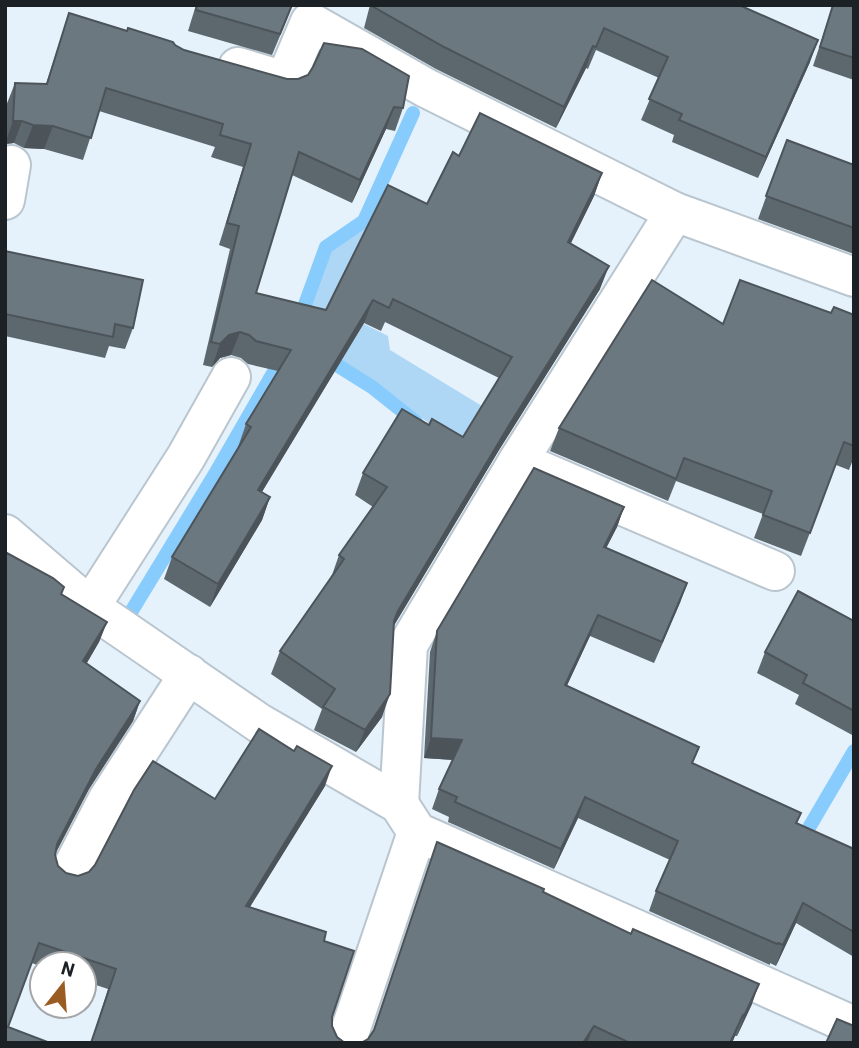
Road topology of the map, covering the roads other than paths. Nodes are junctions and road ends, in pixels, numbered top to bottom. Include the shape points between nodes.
1 (207, 59) edge
2 (675, 212) junction
3 (854, 277) edge
4 (231, 377) dead end
5 (518, 461) junction
6 (5, 534) edge
7 (775, 571) dead end
8 (90, 607) junction
9 (189, 674) junction
10 (408, 818) junction
11 (69, 874) edge
12 (854, 1026) edge
13 (346, 1043) edge

1 - 2 street via 285,81 310,22 426,88
2 - 3 street
2 - 5 street
4 - 8 street
5 - 7 street
5 - 10 street via 408,645
6 - 8 street
8 - 9 street
9 - 10 street
9 - 11 street via 108,799
10 - 12 street
10 - 13 street

